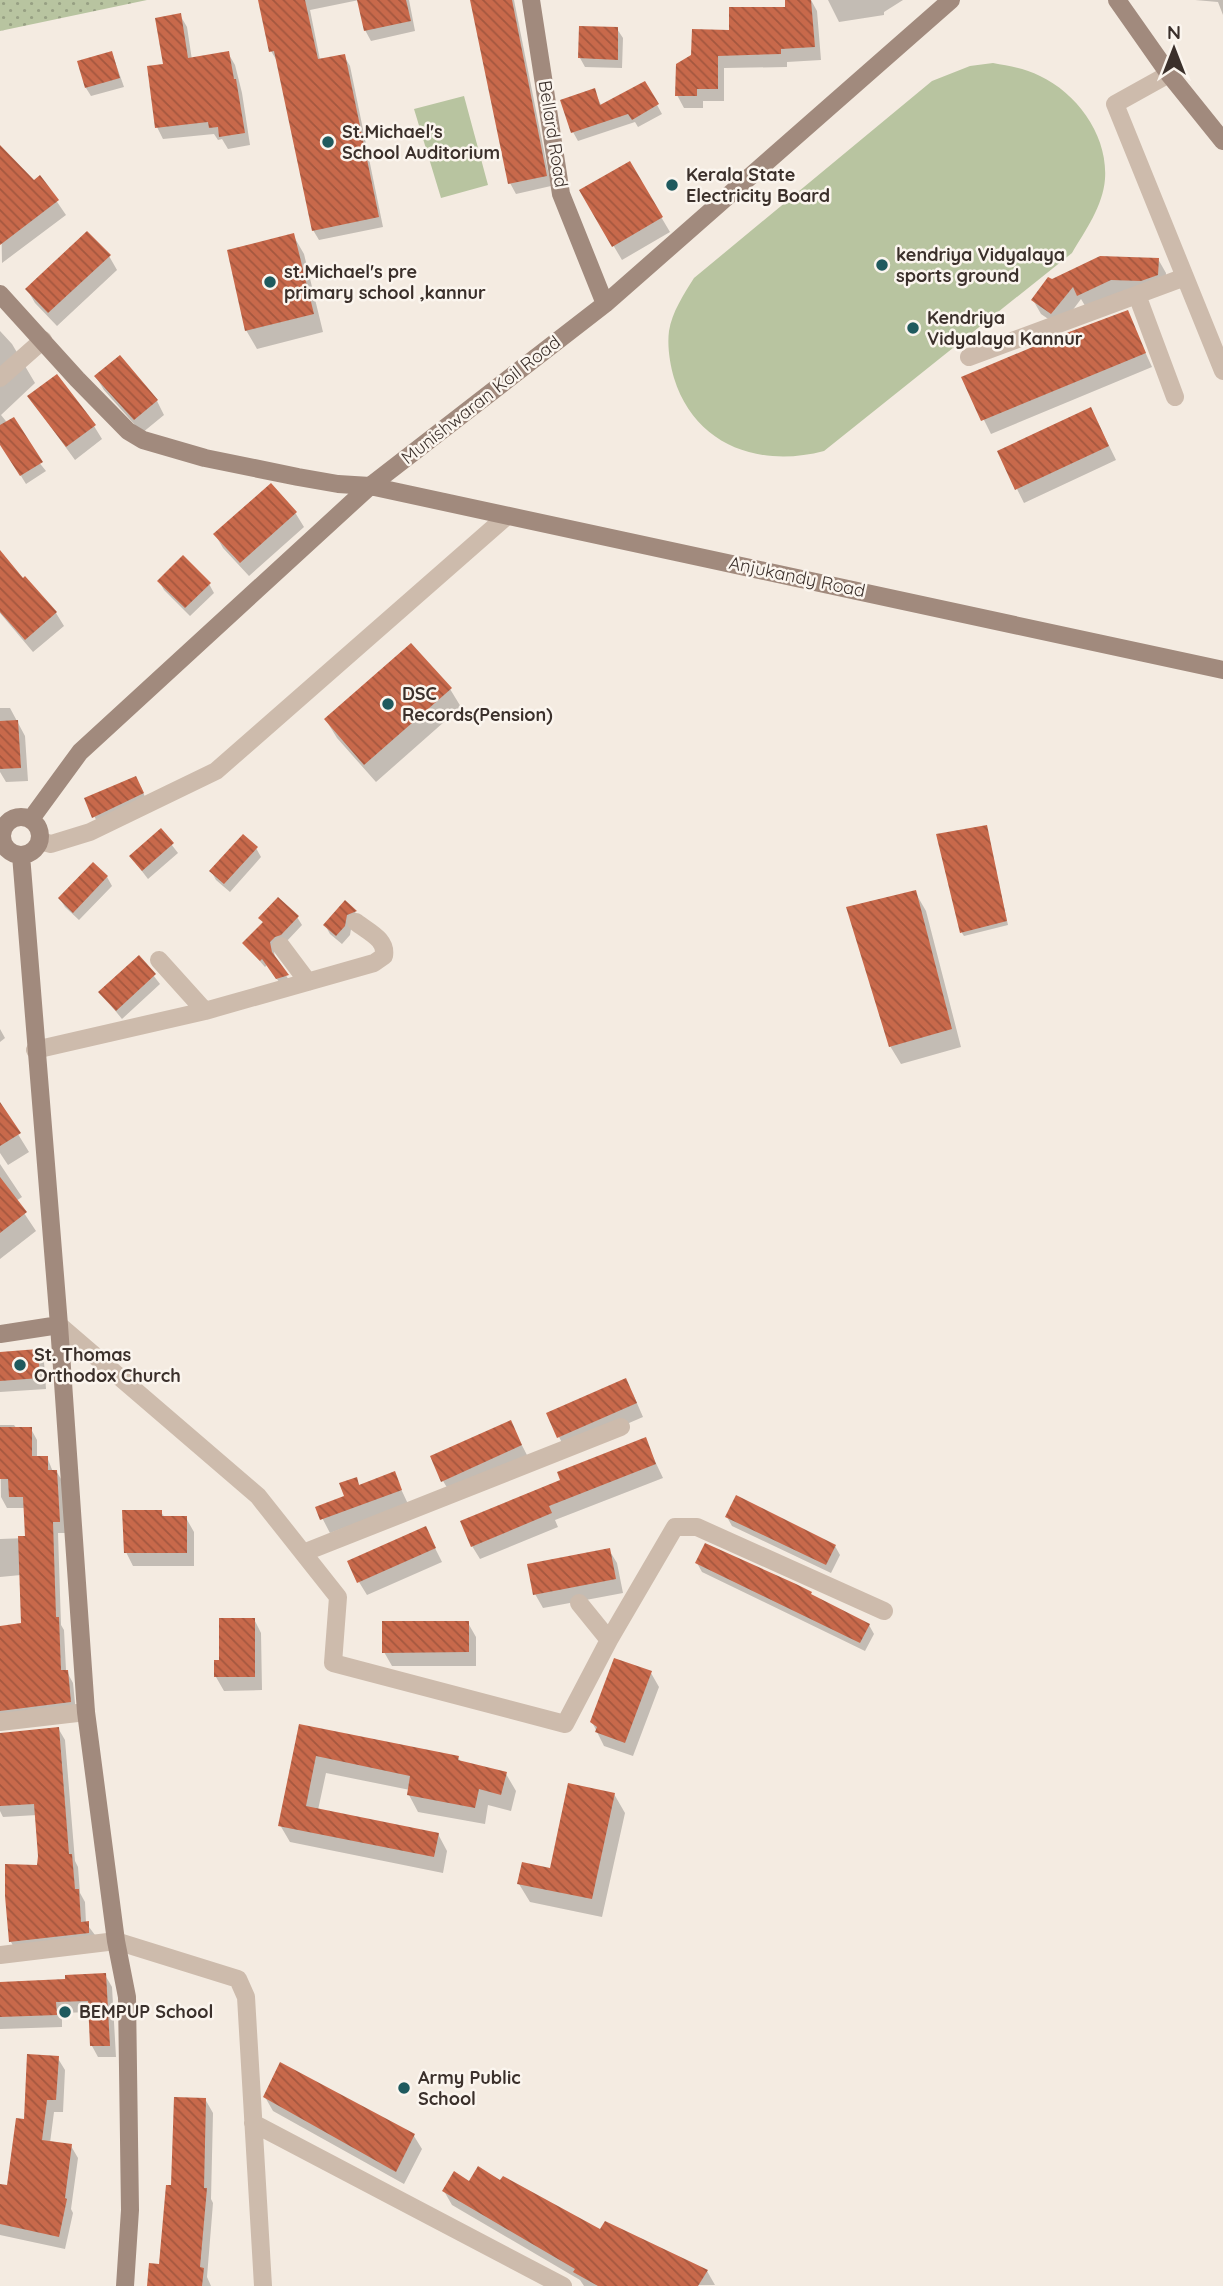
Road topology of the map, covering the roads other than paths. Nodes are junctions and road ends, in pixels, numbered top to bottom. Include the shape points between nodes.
1 (531, 0) edge
2 (951, 0) edge
3 (1117, 0) edge
4 (1169, 74) junction
5 (1223, 141) edge
6 (1185, 277) junction
7 (0, 294) edge
8 (1137, 295) junction
9 (605, 304) junction
10 (43, 340) junction
11 (969, 357) dead end
12 (1223, 371) edge
13 (0, 378) edge
14 (1175, 397) dead end
15 (370, 486) junction
16 (508, 516) junction
17 (1223, 670) edge
18 (31, 819) junction
19 (40, 841) junction
20 (9, 850) edge
21 (356, 922) dead end
22 (281, 946) dead end
23 (159, 960) dead end
24 (308, 982) junction
25 (205, 1011) junction
26 (35, 1050) junction
27 (59, 1325) junction
28 (0, 1335) edge
29 (621, 1427) dead end
30 (303, 1553) junction
31 (579, 1603) dead end
32 (884, 1611) dead end
33 (609, 1640) junction
34 (86, 1712) junction
35 (0, 1722) edge
36 (116, 1941) junction
37 (0, 1955) edge
38 (253, 2123) junction
39 (125, 2286) edge
40 (263, 2286) edge
41 (564, 2286) edge

1 - 9 street, Bellard Road via 561,194
2 - 9 street, Munishwaran Koil Road
3 - 4 street
4 - 5 street
4 - 6 street via 1115,104
6 - 8 street
6 - 12 street
7 - 10 street, Anjukandy Road
8 - 11 street
8 - 14 street
9 - 15 street, Munishwaran Koil Road
10 - 13 street
10 - 15 street, Anjukandy Road via 128,431 143,440 258,469
15 - 16 street, Anjukandy Road
15 - 18 street, Munishwaran Koil Road via 80,752
16 - 17 street, Anjukandy Road
16 - 19 street via 216,771 90,832 51,844
18 - 19 street via 39,828
18 - 20 street via 18,817 7,823 2,834
19 - 20 street via 33,851
20 - 26 street
21 - 24 street via 382,941 383,956 374,963
22 - 24 street
23 - 25 street
24 - 25 street
25 - 26 street
26 - 27 street
27 - 28 street
27 - 30 street via 258,1496
27 - 34 street
29 - 30 street
30 - 33 street via 338,1597 333,1664 565,1724
31 - 33 street
32 - 33 street via 696,1527 675,1527
34 - 35 street
34 - 36 street
36 - 37 street
36 - 38 street via 238,1979 246,1997
36 - 39 street via 127,1997 130,2210
38 - 40 street
38 - 41 street

